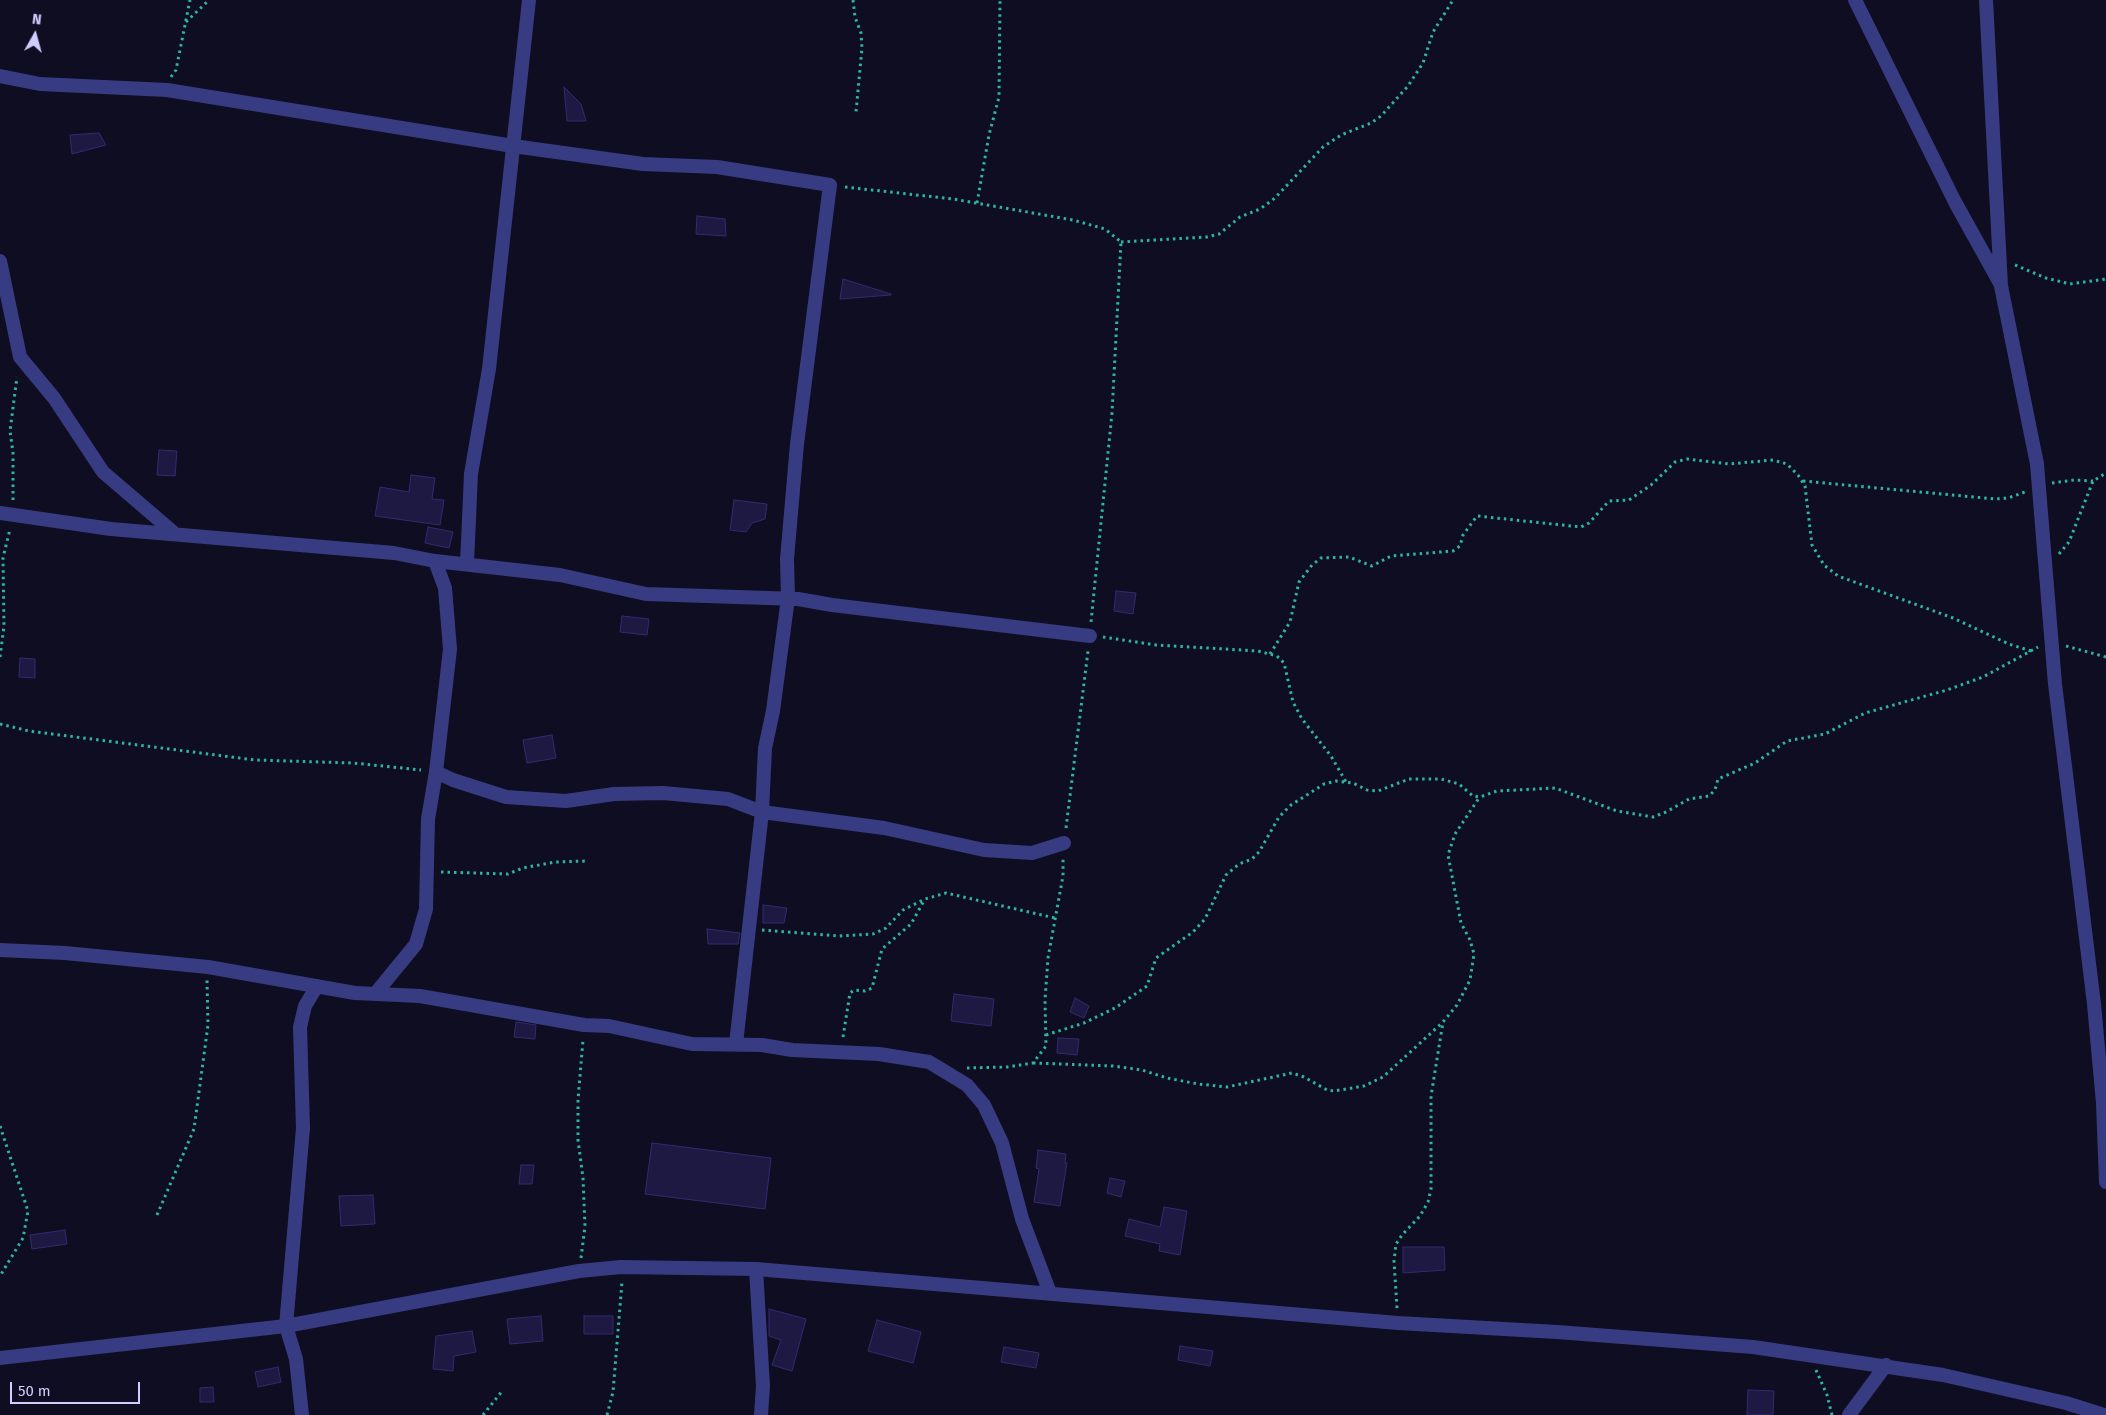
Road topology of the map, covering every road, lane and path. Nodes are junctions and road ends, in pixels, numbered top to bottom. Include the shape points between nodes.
1 (190, 0) edge
2 (209, 0) edge
3 (529, 0) edge
4 (853, 0) edge
5 (1000, 0) edge
6 (1453, 0) edge
7 (1855, 0) edge
8 (1986, 0) edge
9 (186, 22) junction
10 (0, 76) edge
11 (157, 89) junction
12 (856, 112) dead end
13 (513, 146) junction
14 (830, 185) junction
15 (978, 203) junction
16 (1121, 242) junction
17 (1999, 256) junction
18 (0, 261) edge
19 (2106, 279) edge
20 (2001, 286) junction
21 (20, 357) junction
22 (2106, 472) edge
23 (1803, 481) junction
24 (2093, 481) junction
25 (2039, 487) junction
26 (6, 514) edge
27 (173, 532) junction
28 (435, 562) junction
29 (2046, 562) junction
30 (467, 563) junction
31 (788, 598) junction
32 (1090, 636) junction
33 (2051, 642) junction
34 (2031, 651) junction
35 (1270, 654) junction
36 (0, 657) edge
37 (2106, 657) edge
38 (0, 724) edge
39 (436, 772) junction
40 (1346, 782) junction
41 (1480, 797) junction
42 (762, 812) junction
43 (1064, 843) junction
44 (587, 861) dead end
45 (428, 874) junction
46 (925, 899) junction
47 (1055, 918) junction
48 (750, 928) junction
49 (0, 950) edge
50 (208, 967) junction
51 (318, 986) junction
52 (375, 994) junction
53 (1444, 1022) junction
54 (584, 1024) junction
55 (1046, 1035) junction
56 (736, 1044) junction
57 (841, 1053) junction
58 (1032, 1064) junction
59 (944, 1070) junction
60 (0, 1126) edge
61 (2106, 1182) edge
62 (156, 1215) dead end
63 (621, 1267) junction
64 (756, 1269) junction
65 (579, 1270) junction
66 (0, 1276) edge
67 (1050, 1293) junction
68 (1398, 1323) junction
69 (286, 1326) junction
70 (1807, 1354) junction
71 (0, 1358) edge
72 (1886, 1365) junction
73 (502, 1390) dead end
74 (302, 1415) edge
75 (483, 1415) edge
76 (607, 1415) edge
77 (761, 1415) edge
78 (1832, 1415) edge
79 (1849, 1415) edge
80 (2104, 1415) edge

1 - 9 path
2 - 9 path
3 - 13 street
4 - 12 path via 862,48
5 - 15 path via 999,97
6 - 16 path via 1433,32 1423,63 1408,86 1381,116 1371,124 1341,134 1322,147 1260,209 1240,217 1219,234 1207,237
7 - 20 street via 1951,194
8 - 17 street
9 - 11 path via 176,70
10 - 11 street via 40,84
11 - 13 street
13 - 14 street via 643,164 717,167
13 - 30 street via 489,369 471,474
14 - 15 path
14 - 31 street via 797,444 787,559
15 - 16 path via 1073,220 1105,229
16 - 32 path via 1112,413
17 - 19 path via 2058,282 2078,284
17 - 20 street
18 - 21 street
20 - 25 street
21 - 26 path via 10,431 13,453
21 - 27 street via 54,398 103,472
22 - 24 path
23 - 25 path via 1995,499
23 - 34 path via 1812,545 1824,565 1838,576 1953,618
23 - 35 path via 1792,467 1777,460 1729,464 1680,460 1633,498 1610,501 1581,527 1477,516 1463,535 1460,546 1452,551 1391,556 1372,566 1348,557 1321,558 1299,582 1290,622
24 - 25 path via 2064,480
24 - 29 path via 2069,542
25 - 29 street
26 - 27 street via 110,529
26 - 36 path via 4,626
27 - 28 street via 394,553
28 - 30 street
28 - 39 street via 445,588 450,649
29 - 33 street
30 - 31 street via 560,575 646,594
31 - 32 street
31 - 42 street via 765,748
32 - 35 path
32 - 43 path
33 - 34 path
33 - 37 path
33 - 61 street via 2094,1004
34 - 41 path via 1956,686 1865,712 1825,734 1787,740 1755,763 1718,779 1709,796 1689,799 1659,816 1644,817 1617,811 1555,788 1497,790
35 - 40 path via 1278,656 1284,663 1293,702
38 - 39 path via 237,758 353,763
39 - 42 street via 506,797 566,801 614,794 663,793 728,799
39 - 45 street via 428,819
40 - 41 path via 1378,791 1409,779 1441,779 1459,784
40 - 55 path via 1324,784 1284,811 1259,852 1226,875 1205,919 1193,932 1156,958 1147,986 1108,1012
41 - 53 path via 1449,848 1460,923 1474,954 1473,968 1464,992
42 - 43 street via 901,831 984,850 1032,853
42 - 48 street
43 - 47 path
44 - 45 path via 556,862 508,874 449,871
45 - 52 street via 426,909 416,944
46 - 47 path via 946,893 957,894
46 - 48 path via 903,910 886,928 873,934 839,936
46 - 57 path via 911,924 882,949 872,988 850,993
47 - 55 path via 1048,958
48 - 56 street
49 - 50 street
50 - 51 street
50 - 62 path via 208,1025 194,1129
51 - 52 street
51 - 69 street via 305,1006 300,1027 303,1128
52 - 54 street via 420,996
53 - 58 path via 1383,1077 1364,1086 1334,1091 1292,1073 1227,1087 1113,1066
53 - 68 path via 1432,1096 1431,1189 1420,1216 1396,1244
54 - 56 street via 609,1026 692,1044
54 - 65 path via 578,1124 585,1226
55 - 58 path via 1046,1046
56 - 57 street
57 - 59 street via 878,1054 929,1062
58 - 59 path
59 - 67 street via 968,1085 984,1105 1002,1143 1022,1219
60 - 66 path via 28,1211 23,1238
63 - 64 street
63 - 65 street
63 - 76 path via 613,1392
64 - 67 street
64 - 77 street via 764,1386
65 - 69 street
67 - 68 street
68 - 70 street via 1654,1338
69 - 71 street
69 - 74 street via 296,1359
70 - 72 street
70 - 78 path
72 - 79 street
72 - 80 street via 2002,1387
73 - 75 path

